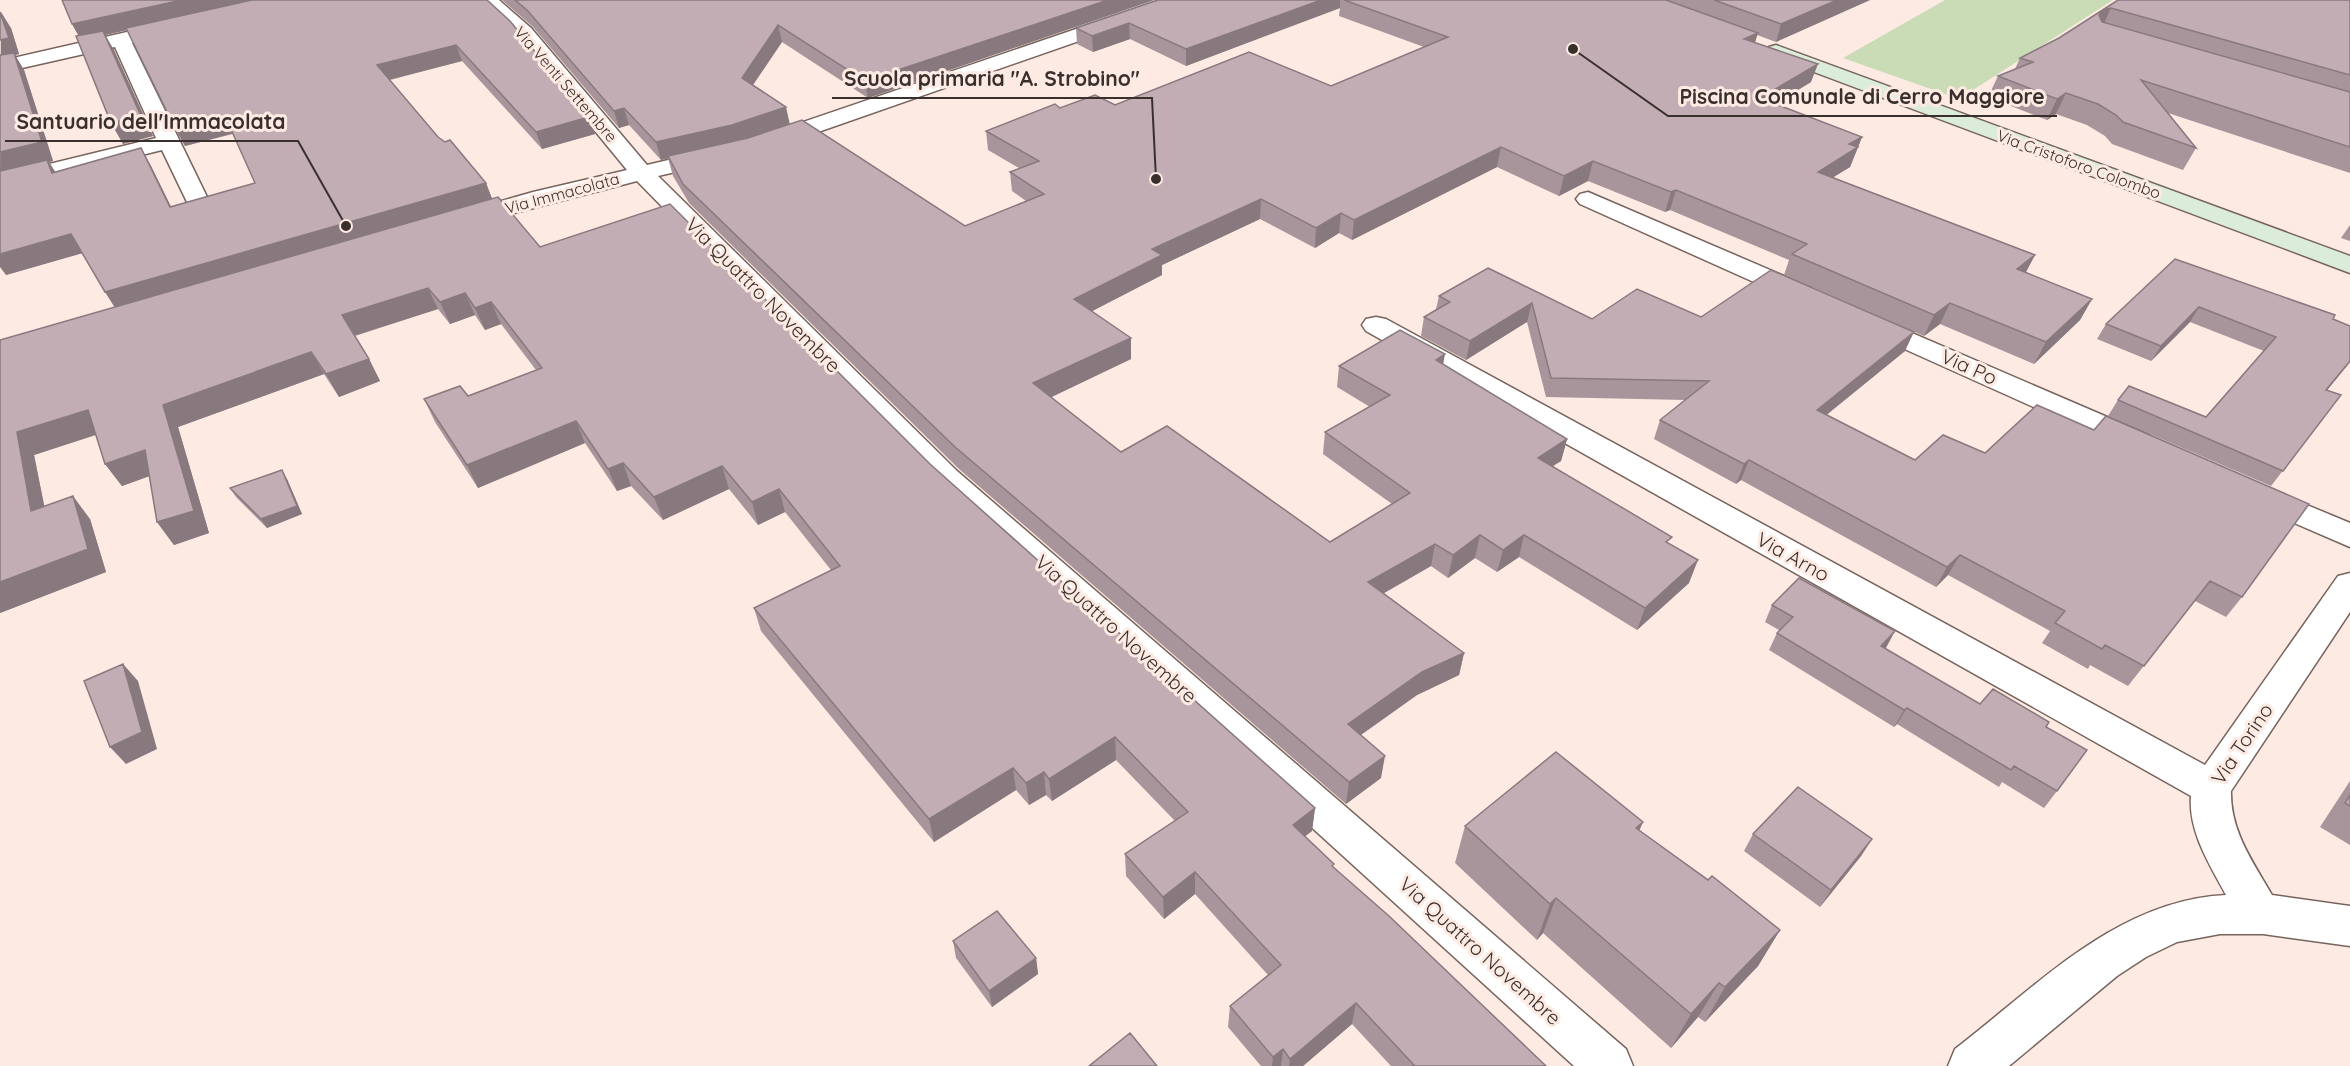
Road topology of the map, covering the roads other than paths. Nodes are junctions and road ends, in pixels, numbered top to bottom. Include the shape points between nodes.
1 (488, 0) edge
2 (1132, 0) edge
3 (1179, 0) edge
4 (1151, 10) junction
5 (190, 24) edge
6 (121, 39) junction
7 (1751, 42) edge
8 (0, 67) edge
9 (170, 142) junction
10 (755, 146) edge
11 (733, 153) edge
12 (641, 172) junction
13 (0, 183) edge
14 (195, 197) edge
15 (1588, 199) dead end
16 (438, 227) edge
17 (2350, 265) edge
18 (1376, 325) dead end
19 (2165, 454) edge
20 (2230, 483) edge
21 (2350, 536) edge
22 (2350, 585) edge
23 (2211, 788) junction
24 (2259, 914) junction
25 (2350, 926) edge
26 (1609, 1066) edge
27 (1972, 1066) edge

1 - 12 street, Via Venti Settembre via 524,32
2 - 4 street
3 - 4 street
4 - 10 street
5 - 6 street
6 - 8 street
6 - 9 street
7 - 17 street, Via Cristoforo Colombo
9 - 13 street
9 - 14 street
11 - 12 street, Via Immacolata
12 - 16 street, Via Immacolata
12 - 26 street, Via Quattro Novembre via 946,478
15 - 19 street, Via Po
18 - 23 street, Via Arno
20 - 21 street
22 - 23 street, Via Torino
23 - 24 street, Via Torino via 2211,823
24 - 25 street via 2305,917
24 - 27 street via 2196,918 2142,935 2112,953

